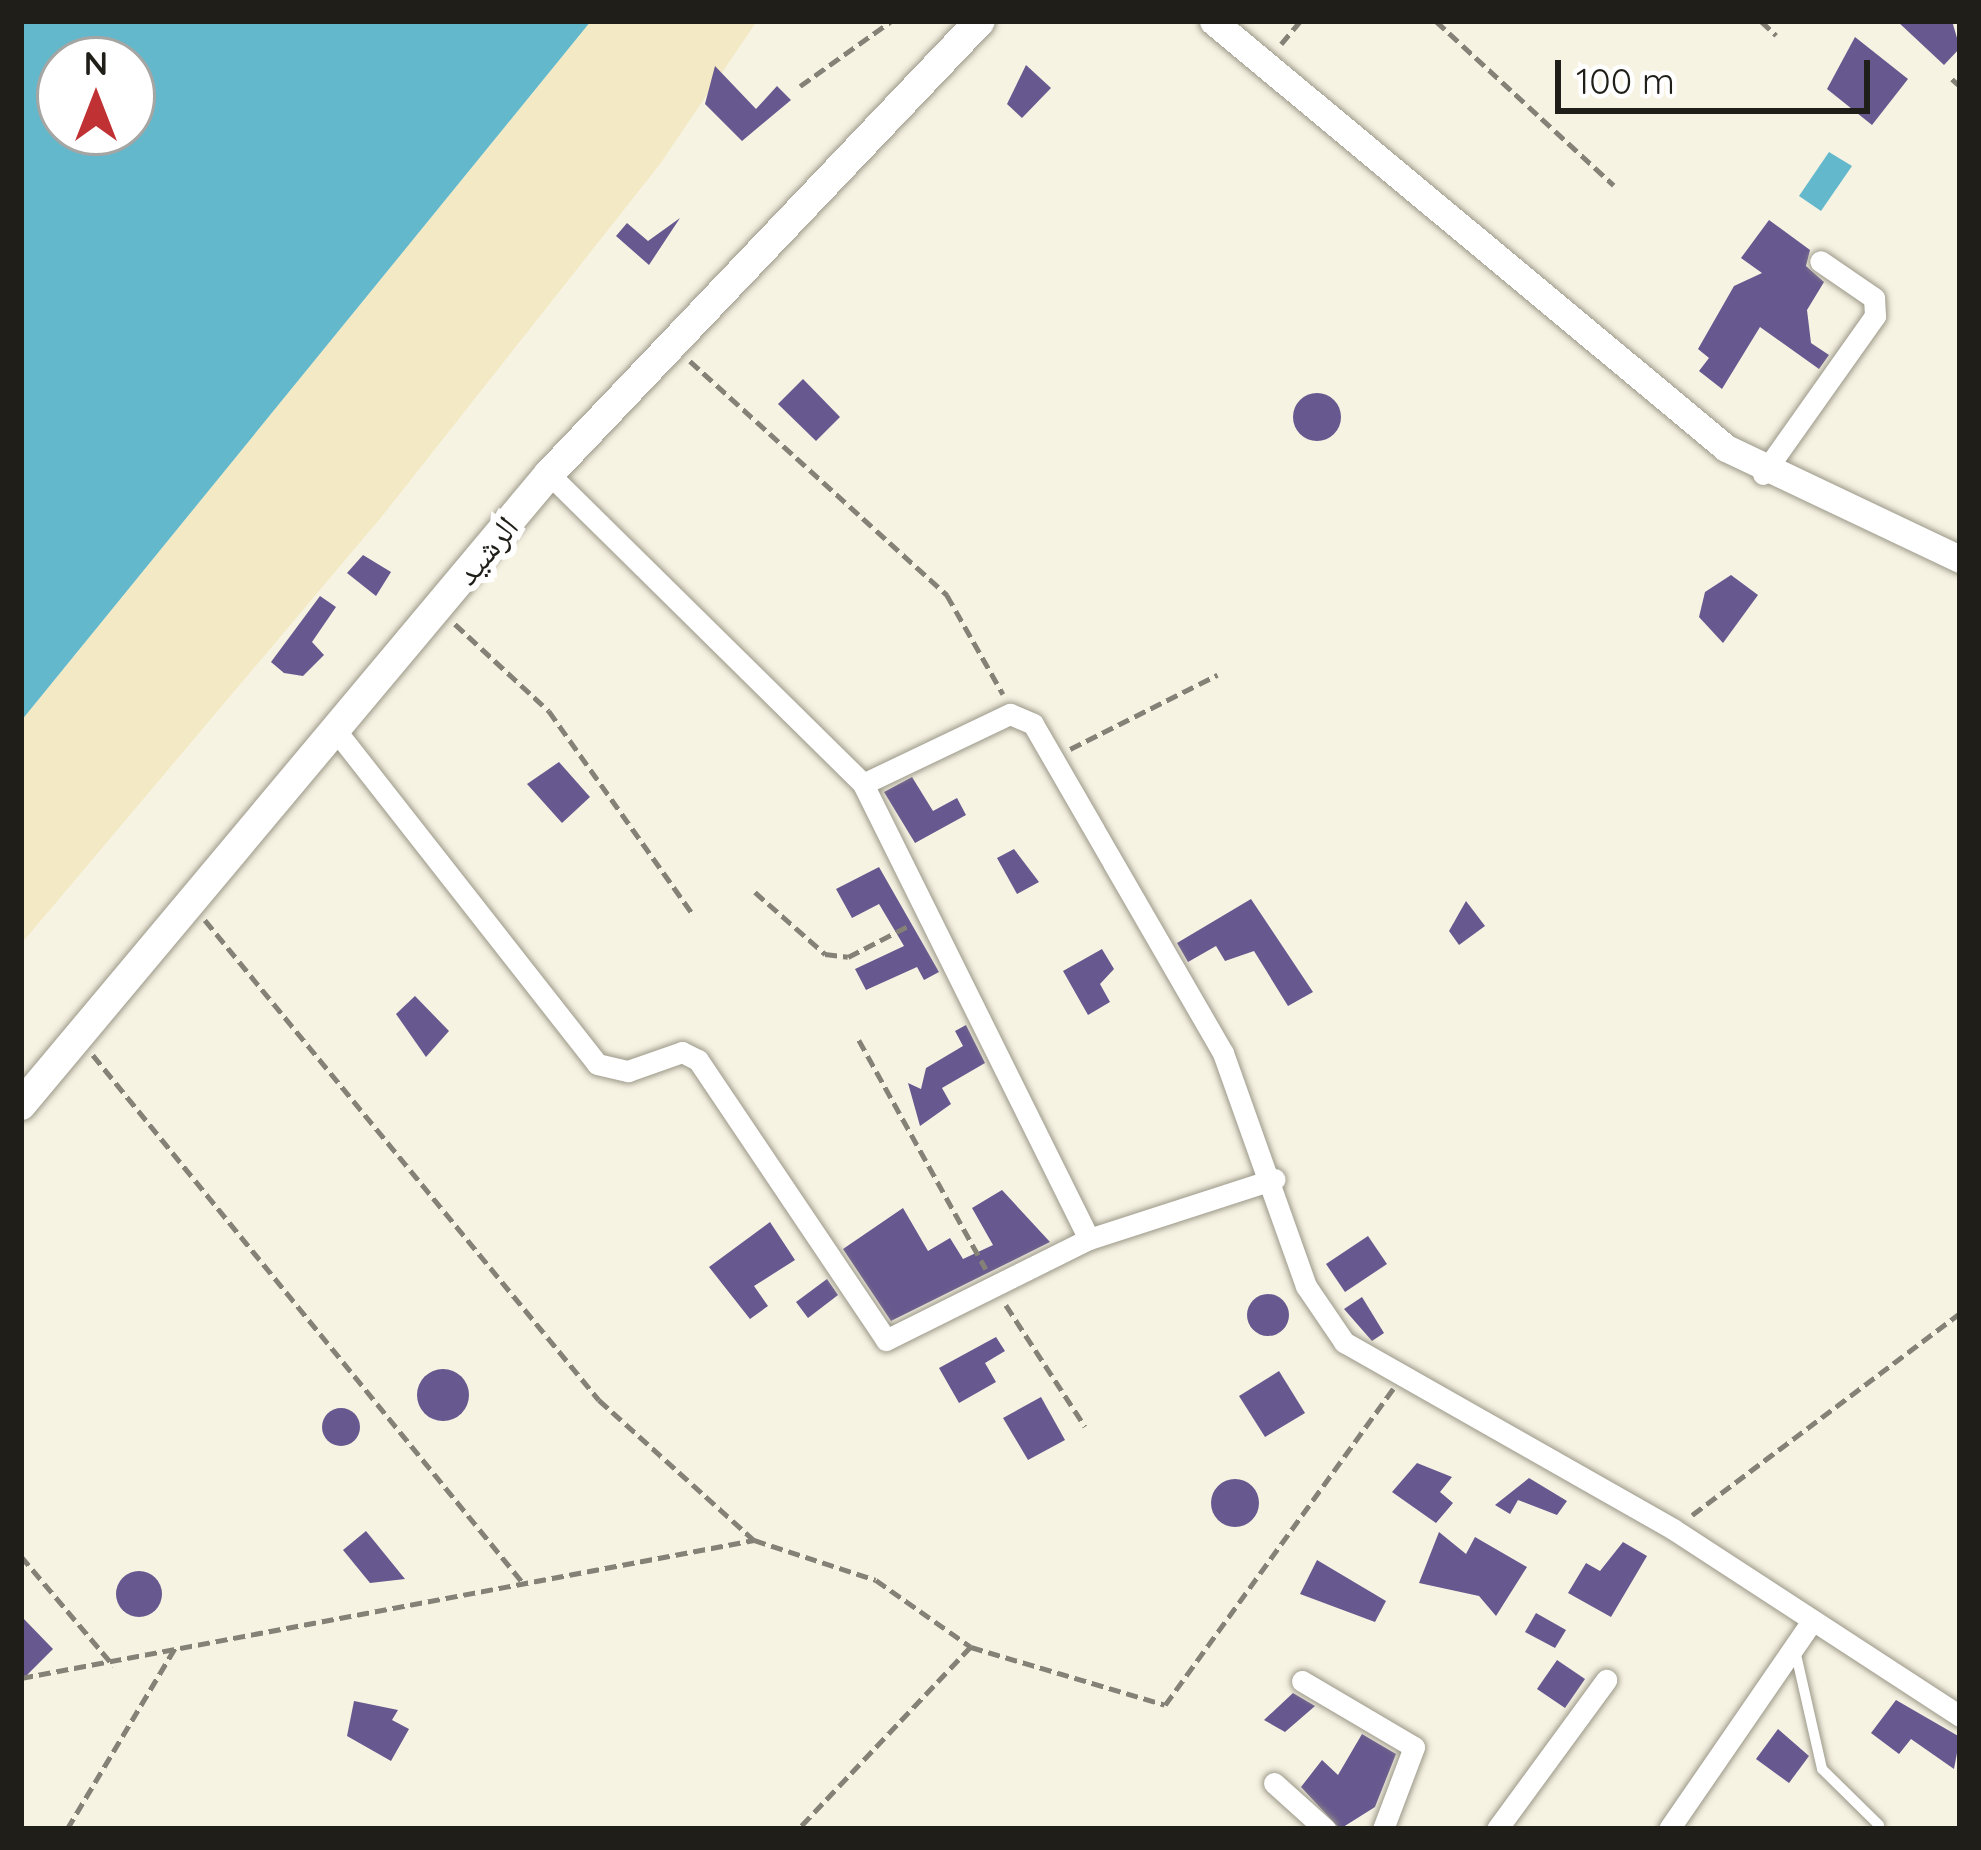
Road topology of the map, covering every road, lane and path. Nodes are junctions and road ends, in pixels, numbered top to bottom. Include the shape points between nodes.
1 (891, 21) edge
2 (980, 21) edge
3 (1213, 21) edge
4 (1300, 21) edge
5 (1436, 21) edge
6 (1761, 21) edge
7 (1776, 35) dead end
8 (1265, 64) junction
9 (1952, 79) dead end
10 (800, 86) dead end
11 (1960, 86) edge
12 (1614, 185) dead end
13 (1820, 261) dead end
14 (672, 346) junction
15 (549, 474) junction
16 (1763, 474) junction
17 (1960, 559) edge
18 (438, 608) junction
19 (1216, 675) dead end
20 (1010, 714) junction
21 (333, 727) junction
22 (1060, 754) junction
23 (863, 784) junction
24 (755, 892) dead end
25 (190, 901) junction
26 (931, 914) junction
27 (694, 916) dead end
28 (78, 1037) junction
29 (859, 1040) dead end
30 (21, 1105) edge
31 (1275, 1179) junction
32 (1089, 1239) junction
33 (996, 1288) junction
34 (1960, 1313) edge
35 (1404, 1376) junction
36 (1085, 1426) dead end
37 (1672, 1529) junction
38 (754, 1540) junction
39 (21, 1556) edge
40 (524, 1584) junction
41 (1809, 1625) junction
42 (176, 1646) junction
43 (1795, 1646) junction
44 (971, 1647) junction
45 (114, 1666) junction
46 (21, 1678) edge
47 (1606, 1680) dead end
48 (1302, 1681) dead end
49 (1960, 1716) edge
50 (1274, 1784) dead end
51 (1879, 1825) dead end
52 (67, 1829) edge
53 (799, 1829) edge
54 (1325, 1829) edge
55 (1383, 1829) edge
56 (1497, 1829) edge
57 (1669, 1829) edge

1 - 10 path
2 - 14 main road, الرشيد
3 - 8 street
4 - 8 path
5 - 12 path
6 - 7 path
8 - 16 street
9 - 11 path
13 - 16 street via 1874,298 1875,316
14 - 15 main road, الرشيد
14 - 20 path via 947,595 971,623
15 - 18 main road, الرشيد
15 - 23 street
16 - 17 street
18 - 21 main road, الرشيد
18 - 27 path via 549,711
19 - 22 path
20 - 22 street
20 - 23 street
21 - 25 main road, الرشيد
21 - 33 street via 597,1064 628,1071 682,1052 698,1060 879,1334 906,1336
22 - 31 street via 1223,1053
23 - 26 street
24 - 26 path via 802,944 848,957
25 - 28 main road, الرشيد
25 - 38 path via 538,1331
26 - 32 street
28 - 30 main road, الرشيد
28 - 40 path
29 - 33 path
31 - 32 street
31 - 35 street via 1306,1286 1344,1342
32 - 33 street
33 - 36 path
34 - 37 path
35 - 37 street
35 - 44 path via 1165,1706
37 - 41 street
38 - 40 path
38 - 44 path via 876,1580
39 - 45 path
40 - 42 path
41 - 43 street
41 - 49 street
42 - 45 path
42 - 52 path
43 - 51 lane via 1822,1769
43 - 57 street
44 - 53 path
45 - 46 path
47 - 56 street
48 - 55 street via 1414,1747
50 - 54 street

